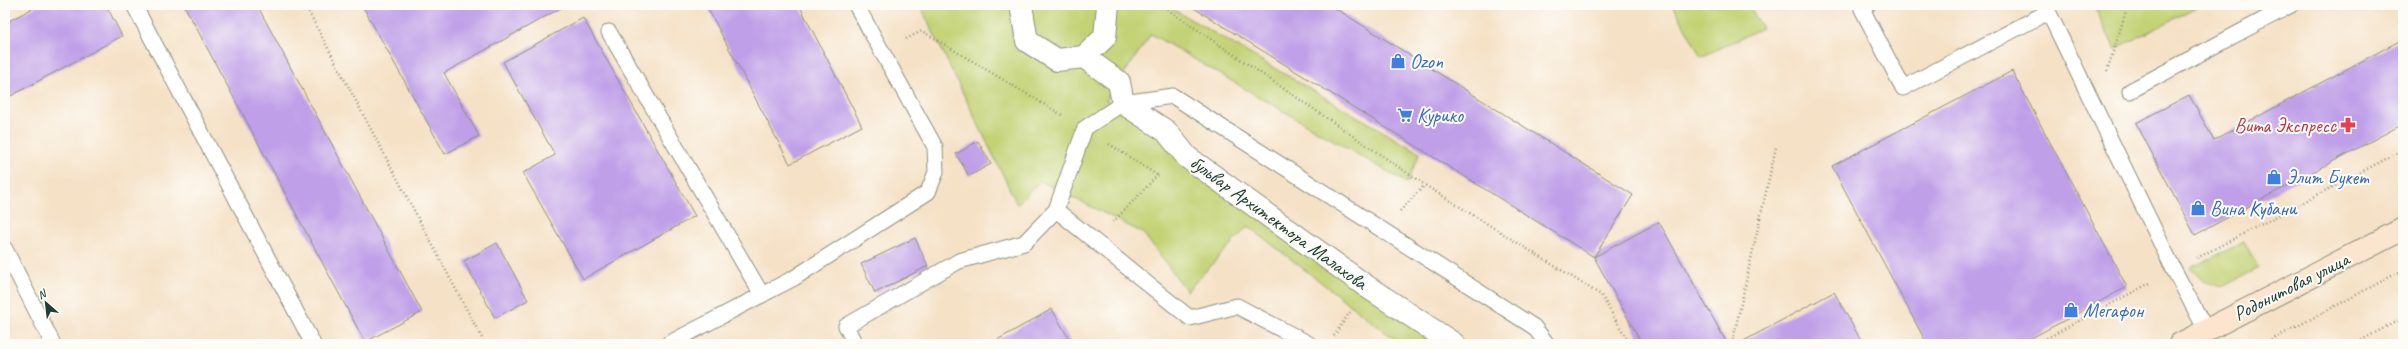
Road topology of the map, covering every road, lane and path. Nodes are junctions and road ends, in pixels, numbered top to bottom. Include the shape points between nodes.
1 (134, 5) edge
2 (305, 5) edge
3 (856, 5) edge
4 (1021, 5) edge
5 (1108, 5) edge
6 (1161, 5) edge
7 (1868, 5) edge
8 (2128, 5) edge
9 (2291, 5) edge
10 (2046, 8) edge
11 (609, 32) dead end
12 (882, 52) junction
13 (1084, 57) junction
14 (2130, 91) dead end
15 (1123, 104) junction
16 (2096, 106) junction
17 (1085, 128) junction
18 (1776, 147) dead end
19 (2403, 150) edge
20 (1187, 157) junction
21 (1157, 175) junction
22 (1056, 210) junction
23 (2403, 229) edge
24 (1095, 240) junction
25 (5, 249) edge
26 (2174, 270) junction
27 (2403, 270) edge
28 (762, 295) junction
29 (2403, 318) edge
30 (2206, 330) junction
31 (54, 344) edge
32 (313, 344) edge
33 (485, 344) edge
34 (668, 344) edge
35 (855, 344) edge
36 (1309, 344) edge
37 (1454, 344) edge
38 (1547, 344) edge
39 (1630, 344) edge
40 (1732, 344) edge
41 (2036, 344) edge
42 (2180, 344) edge
43 (2264, 344) edge
44 (2354, 344) edge

1 - 32 lane
2 - 33 path
3 - 12 lane
4 - 13 street via 1027,41 1057,60
5 - 13 street via 1105,37
6 - 39 path via 1425,185 1601,295
7 - 10 lane via 1862,8 1903,88
8 - 16 path
9 - 14 lane
10 - 16 lane
11 - 28 lane
12 - 17 path via 922,32
12 - 28 lane via 935,147 936,172 928,192 794,278
13 - 15 street via 1118,82
15 - 17 lane
15 - 20 street, бульвар Архитектора Малахова via 1166,131
15 - 38 lane via 1173,96 1534,327
16 - 26 lane
17 - 21 path
17 - 22 lane
18 - 40 path
19 - 26 path
20 - 21 path
20 - 37 street, бульвар Архитектора Малахова via 1366,286
21 - 24 path
22 - 24 lane
22 - 35 lane via 1024,243 959,261 846,326
23 - 30 street, Родонитовая улица
24 - 36 lane via 1190,318 1237,306
25 - 31 lane
26 - 30 lane
26 - 41 path
27 - 43 path
28 - 34 lane
29 - 44 path
30 - 42 street, Родонитовая улица

